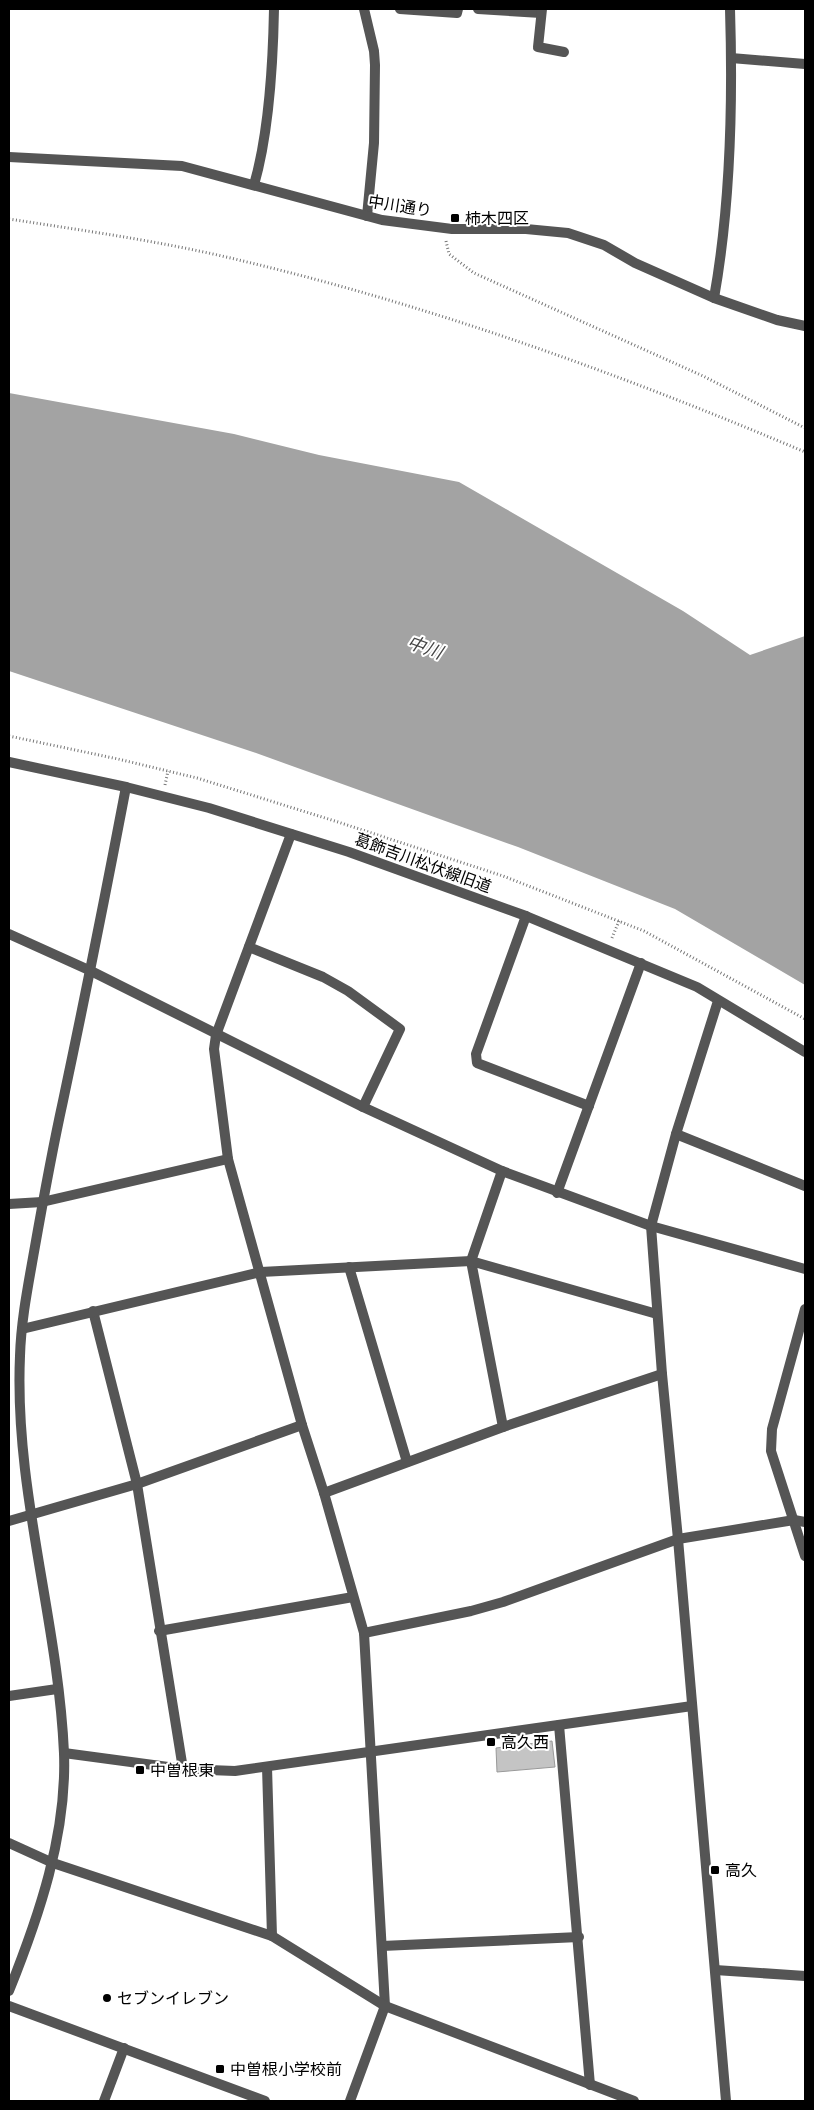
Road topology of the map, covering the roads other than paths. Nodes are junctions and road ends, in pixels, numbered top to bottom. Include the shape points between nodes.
1 (274, 9) edge
2 (364, 9) edge
3 (400, 9) edge
4 (458, 9) edge
5 (478, 9) edge
6 (730, 9) edge
7 (542, 11) edge
8 (564, 52) dead end
9 (731, 58) junction
10 (805, 64) edge
11 (9, 157) edge
12 (254, 185) junction
13 (367, 216) junction
14 (714, 298) junction
15 (805, 326) edge
16 (9, 762) edge
17 (126, 787) junction
18 (291, 834) junction
19 (526, 916) junction
20 (9, 934) edge
21 (249, 947) junction
22 (641, 963) junction
23 (91, 971) junction
24 (718, 1000) junction
25 (216, 1035) junction
26 (805, 1052) edge
27 (589, 1106) junction
28 (363, 1107) junction
29 (676, 1134) junction
30 (228, 1159) junction
31 (502, 1171) junction
32 (805, 1186) edge
33 (557, 1193) junction
34 (42, 1202) junction
35 (9, 1204) edge
36 (651, 1226) junction
37 (471, 1261) junction
38 (349, 1267) junction
39 (805, 1269) edge
40 (261, 1272) junction
41 (805, 1308) edge
42 (93, 1311) junction
43 (657, 1314) junction
44 (22, 1329) junction
45 (662, 1374) junction
46 (302, 1424) junction
47 (502, 1427) junction
48 (407, 1462) junction
49 (137, 1484) junction
50 (324, 1493) junction
51 (30, 1517) junction
52 (794, 1520) junction
53 (9, 1522) edge
54 (805, 1522) edge
55 (678, 1539) junction
56 (805, 1556) edge
57 (354, 1598) junction
58 (159, 1631) junction
59 (364, 1633) junction
60 (58, 1688) junction
61 (9, 1696) edge
62 (692, 1706) junction
63 (559, 1725) junction
64 (372, 1751) junction
65 (64, 1753) junction
66 (267, 1767) junction
67 (183, 1770) junction
68 (9, 1842) edge
69 (52, 1863) junction
70 (272, 1936) junction
71 (579, 1937) junction
72 (382, 1946) junction
73 (715, 1970) junction
74 (805, 1976) edge
75 (9, 1991) edge
76 (9, 2006) edge
77 (384, 2006) junction
78 (124, 2048) junction
79 (590, 2085) junction
80 (104, 2101) edge
81 (265, 2101) edge
82 (350, 2101) edge
83 (634, 2101) edge
84 (726, 2101) edge

1 - 12 street via 271,76
2 - 13 street via 374,51 375,110
3 - 4 street via 458,12
5 - 7 street
6 - 9 street
7 - 8 street via 538,47
9 - 10 street
9 - 14 street via 728,184
11 - 12 street, 中川通り via 182,166
12 - 13 street, 中川通り
13 - 14 street, 中川通り via 443,228 526,229 576,235 604,245
14 - 15 street, 中川通り
16 - 17 street, 葛飾吉川松伏線旧道
17 - 18 street, 葛飾吉川松伏線旧道
17 - 23 street
18 - 19 street, 葛飾吉川松伏線旧道
18 - 21 street
19 - 22 street, 葛飾吉川松伏線旧道
19 - 27 street via 476,1054 477,1063
20 - 23 street
21 - 25 street
21 - 28 street via 323,977 400,1029
22 - 24 street, 葛飾吉川松伏線旧道 via 697,987
22 - 27 street
23 - 25 street
23 - 34 street
24 - 26 street, 葛飾吉川松伏線旧道
24 - 29 street
25 - 28 street
25 - 30 street via 214,1049
27 - 33 street
28 - 31 street
29 - 32 street
29 - 36 street
30 - 34 street
30 - 40 street
31 - 33 street
31 - 37 street
33 - 36 street
34 - 35 street
34 - 44 street
36 - 39 street
36 - 43 street
37 - 38 street
37 - 43 street
37 - 47 street
38 - 40 street
38 - 48 street
40 - 42 street
40 - 46 street
41 - 52 street via 772,1429 770,1451
42 - 44 street
42 - 49 street
43 - 45 street
44 - 51 street via 20,1433
45 - 47 street
45 - 55 street
46 - 49 street
46 - 50 street
47 - 48 street
48 - 50 street
49 - 51 street
49 - 58 street
50 - 57 street
51 - 53 street
51 - 60 street
52 - 54 street
52 - 55 street
52 - 56 street
55 - 59 street via 471,1612
55 - 62 street
57 - 58 street
57 - 59 street
58 - 67 street
59 - 64 street
60 - 61 street
60 - 65 street
62 - 63 street
62 - 73 street
63 - 64 street
63 - 71 street
64 - 66 street
64 - 72 street
65 - 67 street
65 - 69 street via 62,1801
66 - 67 street via 235,1771
66 - 70 street
68 - 69 street
69 - 70 street
69 - 75 street
70 - 77 street
71 - 72 street
71 - 79 street
72 - 77 street
73 - 74 street
73 - 84 street
76 - 78 street
77 - 79 street
77 - 82 street
78 - 80 street
78 - 81 street
79 - 83 street

